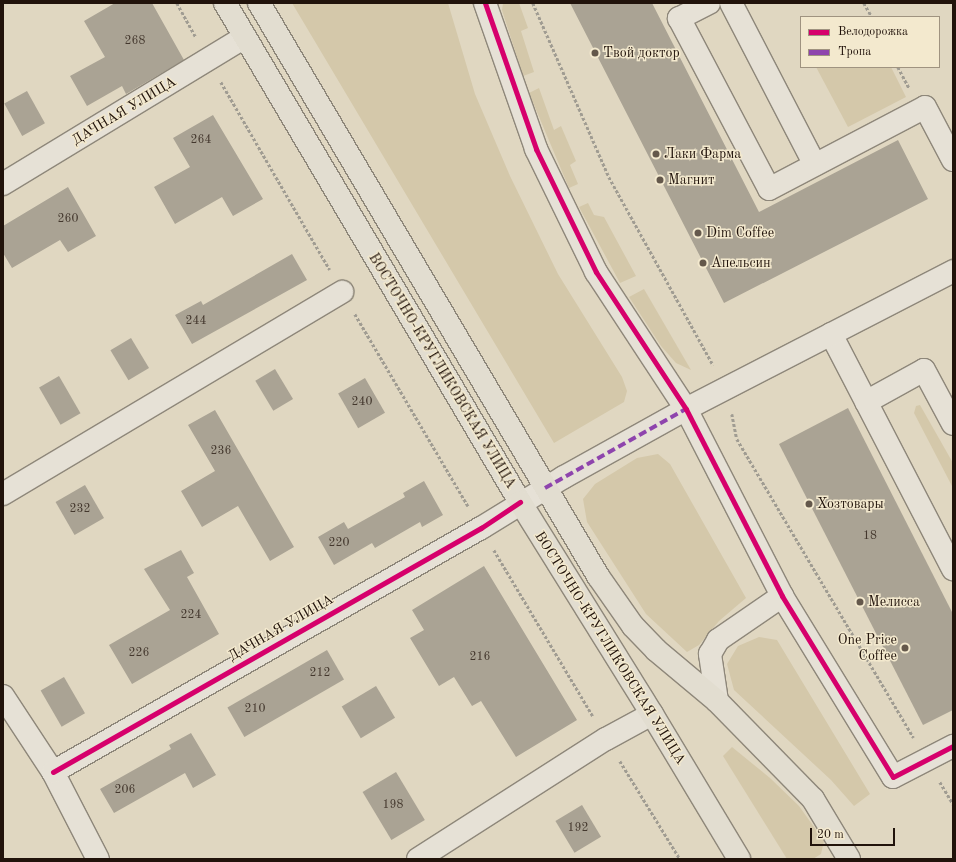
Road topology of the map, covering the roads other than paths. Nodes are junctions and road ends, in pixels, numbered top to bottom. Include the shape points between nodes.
1 (224, 3) edge
2 (259, 3) edge
3 (485, 3) edge
4 (709, 3) edge
5 (731, 3) edge
6 (245, 37) junction
7 (953, 160) edge
8 (816, 165) junction
9 (3, 184) edge
10 (953, 271) edge
11 (342, 292) road end
12 (831, 334) junction
13 (866, 402) junction
14 (686, 409) junction
15 (953, 424) edge
16 (545, 488) junction
17 (3, 494) edge
18 (520, 502) junction
19 (953, 569) edge
20 (782, 596) junction
21 (3, 696) edge
22 (717, 701) junction
23 (652, 714) junction
24 (953, 746) edge
25 (53, 772) junction
26 (98, 859) edge
27 (418, 859) edge
28 (739, 859) edge
29 (849, 859) edge

1 - 6 main road, ВОСТОЧНО-КРУГЛИКОВСКАЯ УЛИЦА
2 - 16 main road, ВОСТОЧНО-КРУГЛИКОВСКАЯ УЛИЦА
3 - 14 street via 536,149 596,272
4 - 8 street via 680,18 768,189
5 - 8 street
6 - 9 street, ДАЧНАЯ УЛИЦА
6 - 18 main road, ВОСТОЧНО-КРУГЛИКОВСКАЯ УЛИЦА
7 - 8 street via 925,107
10 - 12 street, ДАЧНАЯ УЛИЦА
11 - 17 street
12 - 13 street
12 - 14 street, ДАЧНАЯ УЛИЦА
13 - 15 street via 924,370
13 - 19 street
14 - 16 street, ДАЧНАЯ УЛИЦА
14 - 20 street
16 - 18 street, ДАЧНАЯ УЛИЦА
16 - 22 main road, ВОСТОЧНО-КРУГЛИКОВСКАЯ УЛИЦА via 598,576 633,626 656,650
18 - 23 main road, ВОСТОЧНО-КРУГЛИКОВСКАЯ УЛИЦА
18 - 25 street, ДАЧНАЯ УЛИЦА via 480,528
20 - 22 street via 718,640 710,654
20 - 24 street via 893,777
21 - 25 street
22 - 29 main road, ВОСТОЧНО-КРУГЛИКОВСКАЯ УЛИЦА via 813,799
23 - 27 street via 606,739
23 - 28 main road, ВОСТОЧНО-КРУГЛИКОВСКАЯ УЛИЦА
25 - 26 street

